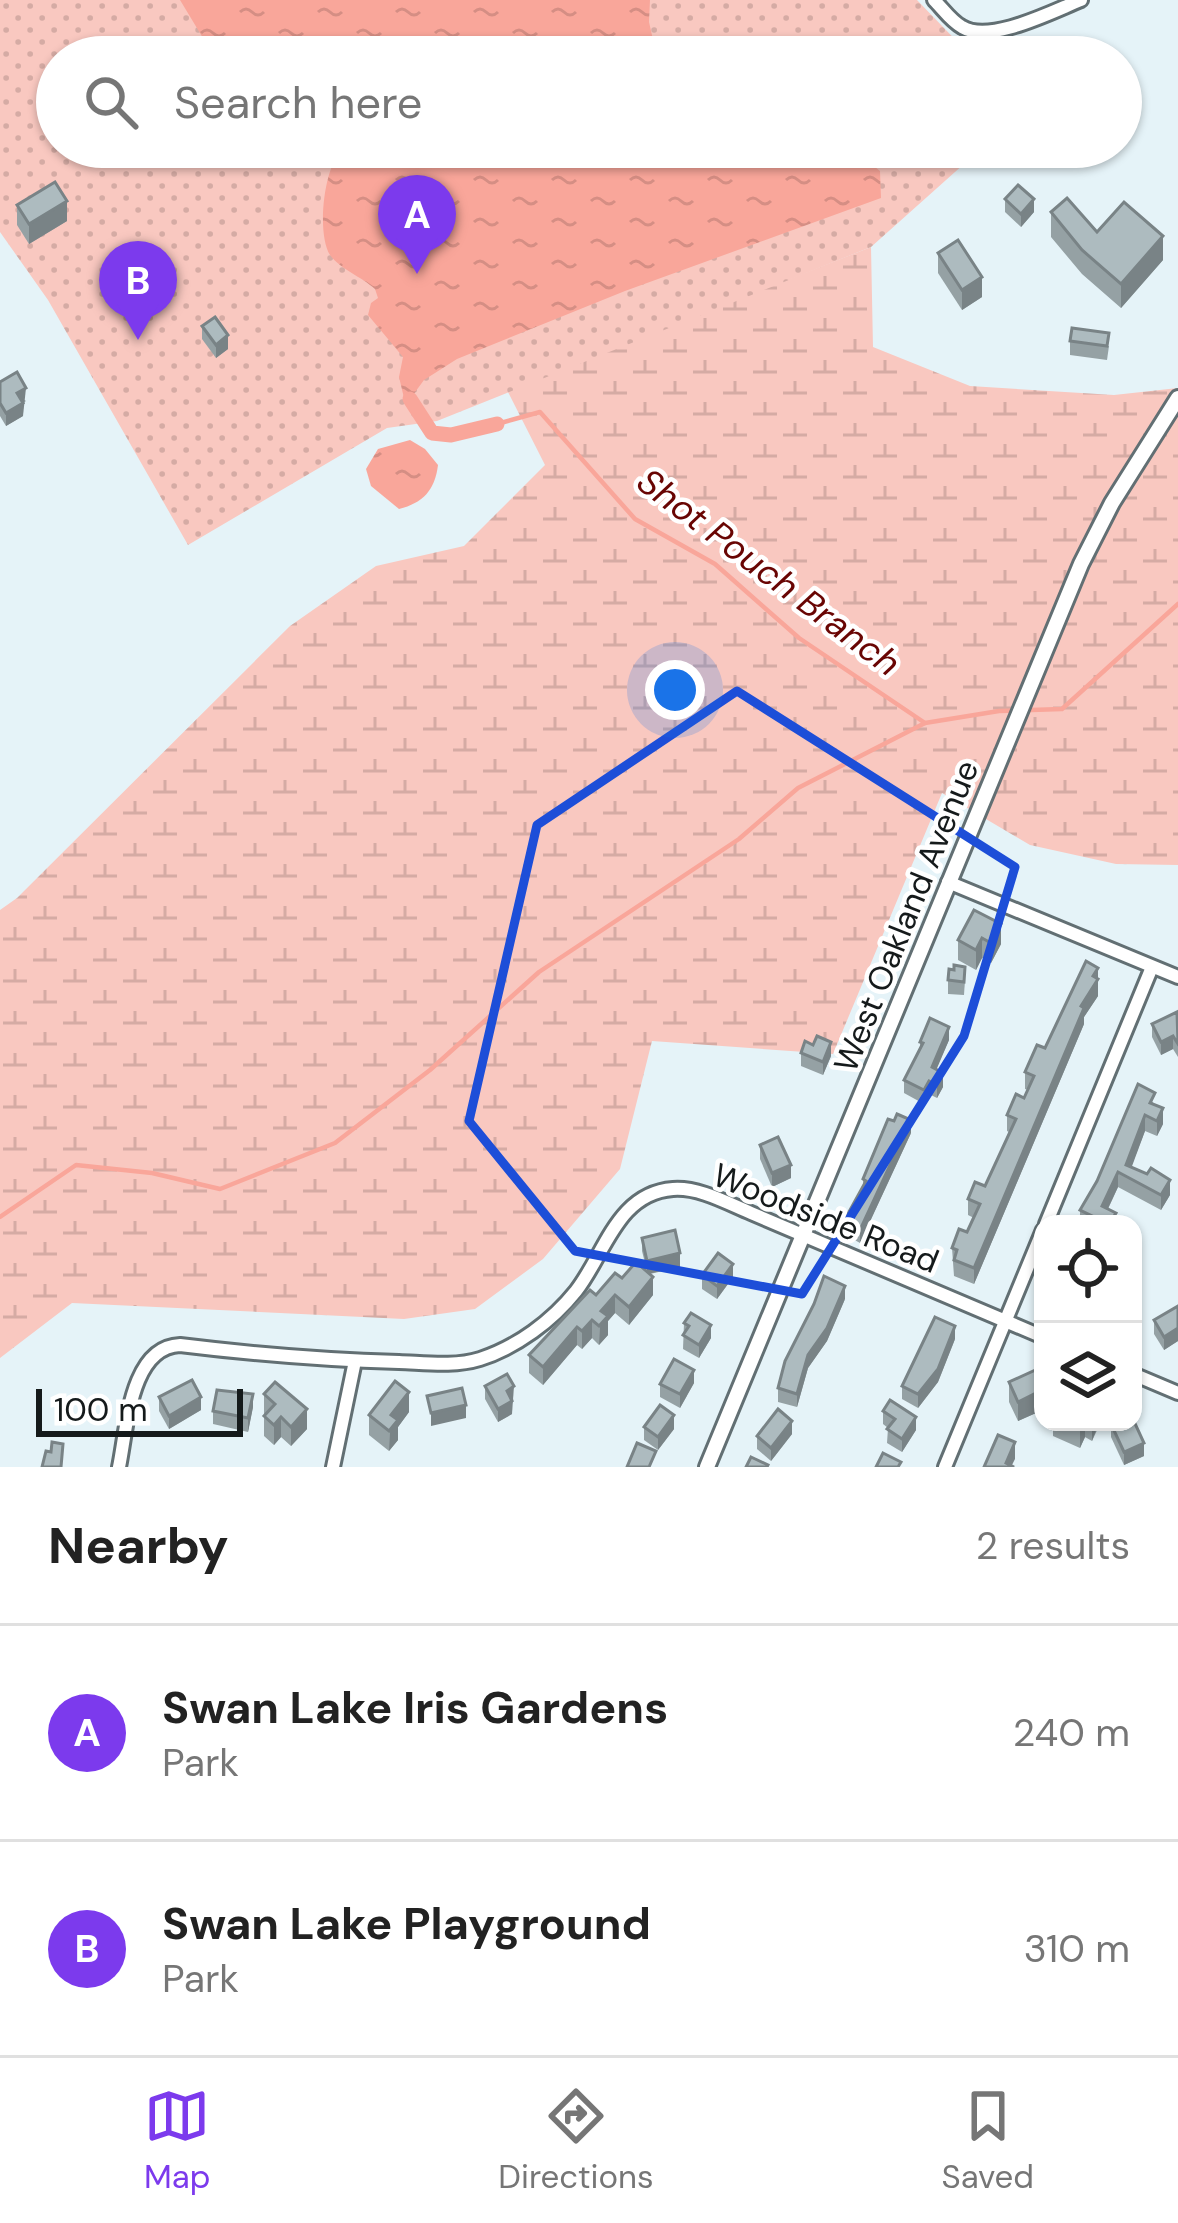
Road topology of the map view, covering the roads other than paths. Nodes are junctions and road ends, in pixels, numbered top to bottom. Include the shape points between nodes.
1 (934, 0) edge
2 (1081, 0) edge
3 (1178, 398) edge
4 (949, 882) junction
5 (1152, 967) junction
6 (1178, 977) edge
7 (1049, 1215) edge
8 (804, 1235) junction
9 (1034, 1252) edge
10 (1006, 1321) junction
11 (1034, 1333) edge
12 (355, 1361) junction
13 (1142, 1378) edge
14 (1178, 1393) edge
15 (119, 1467) edge
16 (333, 1467) edge
17 (707, 1467) edge
18 (945, 1467) edge

1 - 2 street via 962,28 984,32
3 - 4 street, West Oakland Avenue via 1095,533
4 - 5 street
4 - 8 street, West Oakland Avenue
5 - 6 street
5 - 7 street
8 - 10 street, Woodside Road
8 - 12 street, Woodside Road via 689,1190 656,1192 619,1220 574,1294 519,1342 454,1364
8 - 17 street, West Oakland Avenue
9 - 10 street
10 - 11 street, Woodside Road
10 - 18 street
12 - 15 street, Woodside Road via 161,1348 139,1381
12 - 16 street
13 - 14 street

